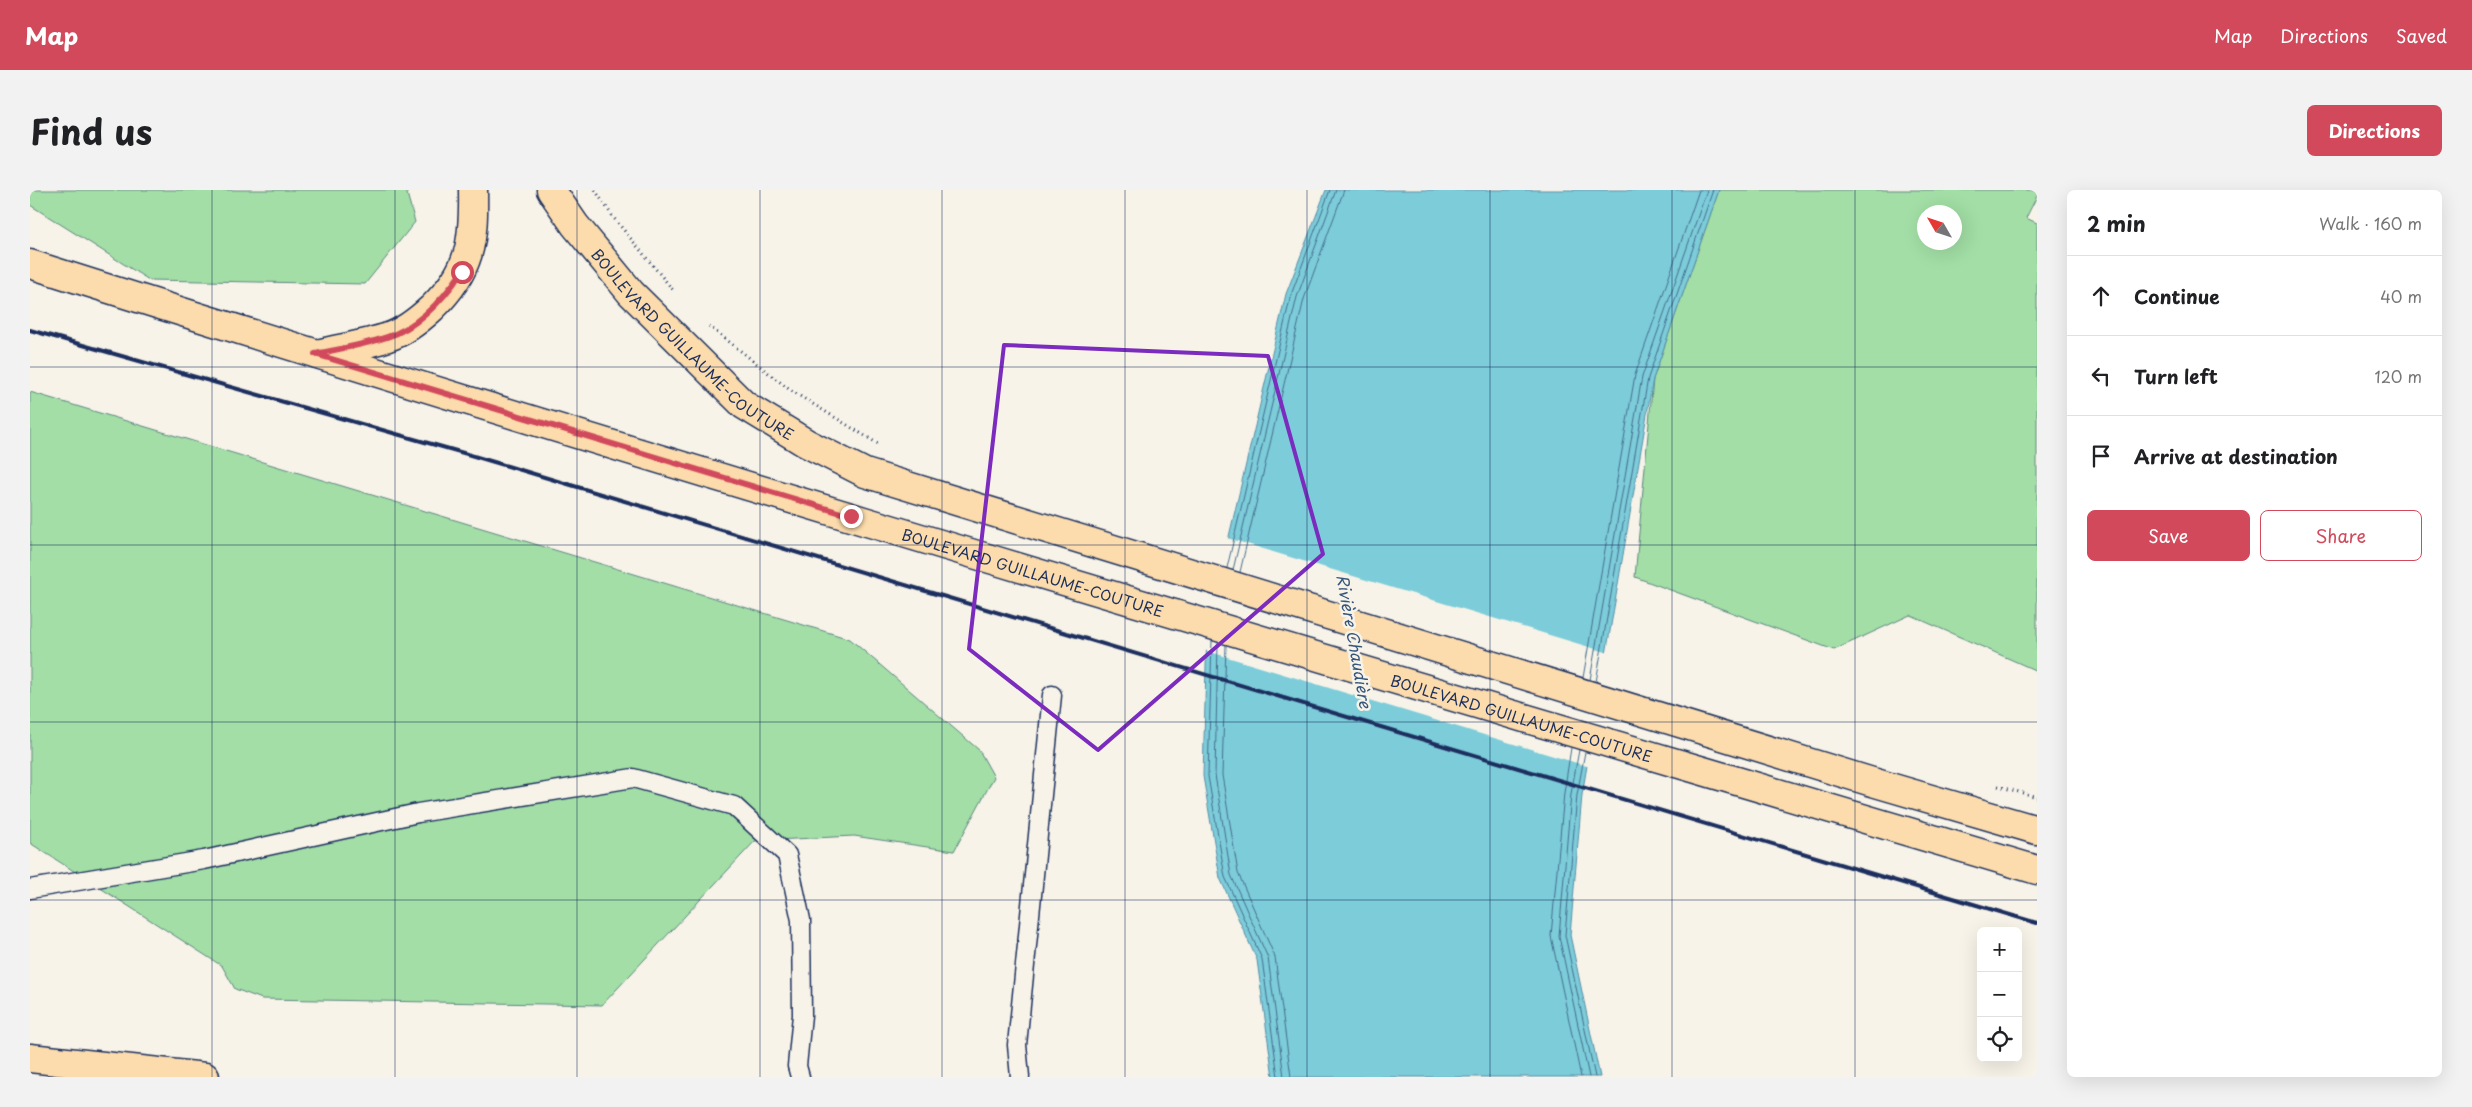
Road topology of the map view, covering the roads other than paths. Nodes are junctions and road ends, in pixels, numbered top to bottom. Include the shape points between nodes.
1 (473, 190) edge
2 (551, 190) edge
3 (30, 264) edge
4 (315, 354) junction
5 (1052, 695) dead end
6 (2037, 830) edge
7 (2037, 870) edge
8 (30, 888) edge
9 (30, 1058) edge
10 (205, 1077) edge
11 (800, 1077) edge
12 (1020, 1077) edge

1 - 4 main road via 474,225 470,249 462,272 447,293 420,319 389,337
2 - 6 main road, BOULEVARD GUILLAUME-COUTURE via 575,225 631,293 744,405 806,443 865,473
3 - 4 main road, BOULEVARD GUILLAUME-COUTURE
4 - 7 main road, BOULEVARD GUILLAUME-COUTURE
5 - 12 lane via 1017,1045
8 - 11 lane via 204,860 418,813 633,778 734,806 787,855 801,920 802,1014 797,1066
9 - 10 main road

